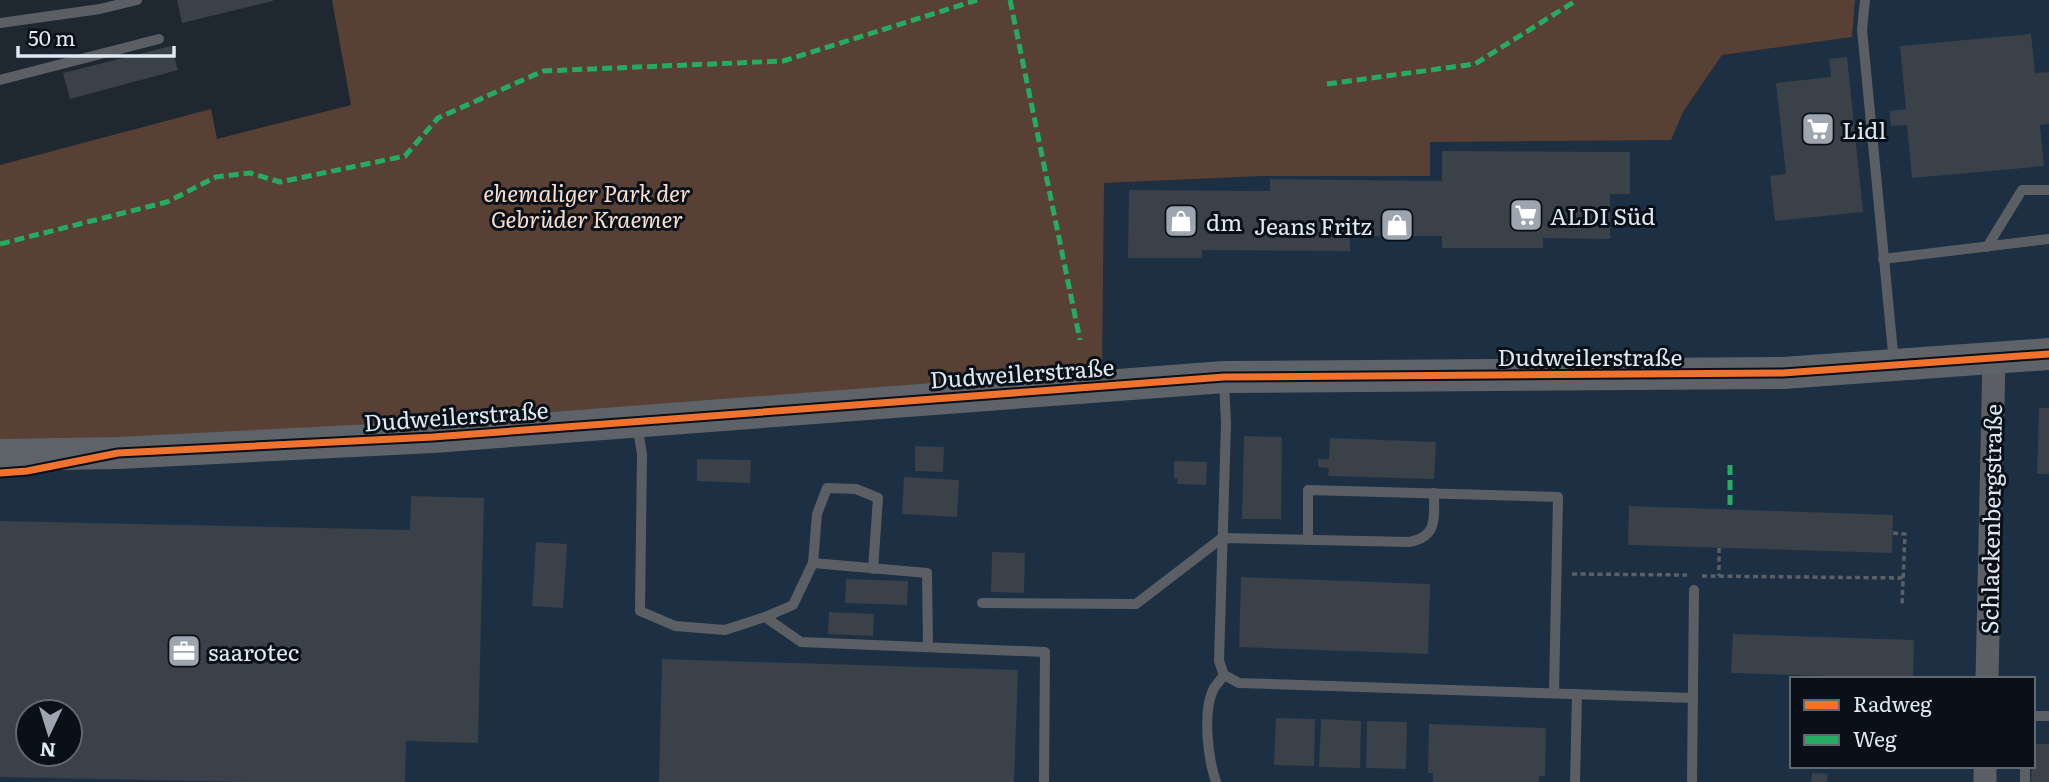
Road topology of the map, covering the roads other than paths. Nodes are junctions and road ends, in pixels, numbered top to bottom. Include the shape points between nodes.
1 (138, 0) edge
2 (1865, 0) edge
3 (0, 23) edge
4 (159, 39) dead end
5 (0, 80) edge
6 (2049, 190) edge
7 (2049, 239) edge
8 (1987, 247) junction
9 (1883, 259) junction
10 (2049, 354) edge
11 (1994, 358) junction
12 (1895, 366) junction
13 (1224, 377) junction
14 (637, 421) junction
15 (6, 461) edge
16 (1434, 493) junction
17 (1222, 538) junction
18 (1308, 540) junction
19 (813, 564) junction
20 (873, 569) junction
21 (1693, 590) dead end
22 (982, 603) dead end
23 (765, 617) junction
24 (928, 647) junction
25 (1224, 675) junction
26 (1987, 677) edge
27 (1554, 693) junction
28 (1577, 694) junction
29 (1693, 698) junction
30 (1044, 782) edge
31 (1216, 782) edge
32 (1575, 782) edge
33 (1692, 782) edge

1 - 3 lane
2 - 9 lane via 1862,29
4 - 5 lane
6 - 8 lane via 2022,190
7 - 8 lane
8 - 9 lane
9 - 12 lane
10 - 11 main road, Dudweilerstraße
11 - 12 main road, Dudweilerstraße
11 - 26 street, Schlackenbergstraße
12 - 13 main road, Dudweilerstraße via 1717,375
13 - 14 main road, Dudweilerstraße
13 - 17 lane
14 - 15 main road, Dudweilerstraße
14 - 23 lane via 642,454 640,611 675,626 725,629
16 - 18 lane via 1434,520 1423,540
16 - 18 lane via 1308,489
16 - 27 lane via 1558,497
17 - 18 lane
17 - 22 lane via 1136,604
17 - 25 lane via 1219,661
19 - 20 lane
19 - 20 lane via 817,514 827,488 856,489 878,498
19 - 23 lane via 793,605
20 - 24 lane via 927,573
21 - 29 lane
23 - 24 lane via 801,642
24 - 30 lane via 1045,652
25 - 27 lane via 1239,683
25 - 31 lane via 1209,702 1208,750
27 - 28 lane
28 - 29 lane
28 - 32 lane
29 - 33 lane

